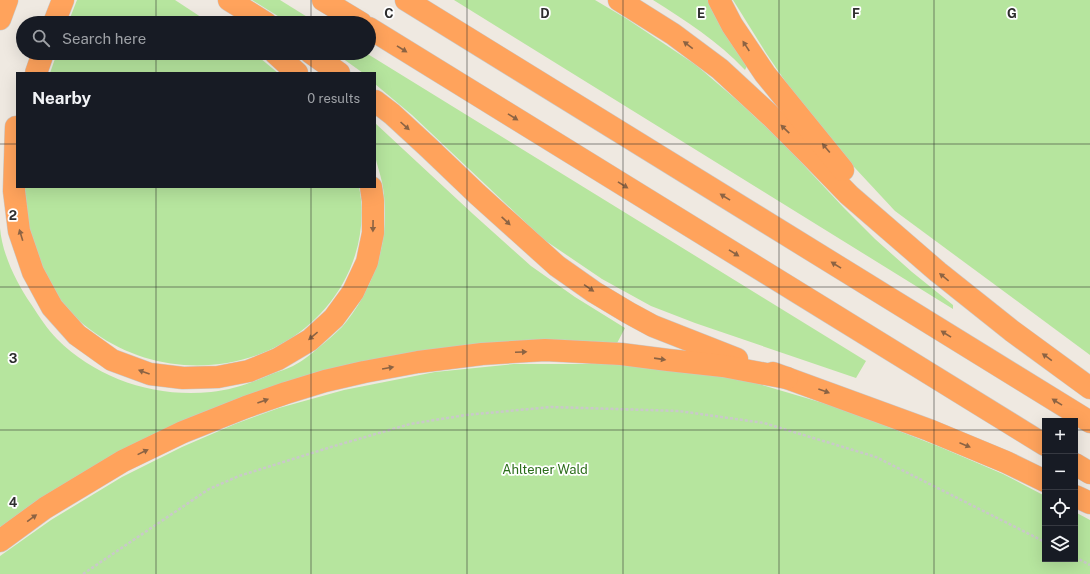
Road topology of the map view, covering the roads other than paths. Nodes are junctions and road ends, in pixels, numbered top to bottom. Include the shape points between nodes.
1 (7, 0) edge
2 (63, 0) edge
3 (216, 0) edge
4 (229, 0) edge
5 (323, 0) edge
6 (406, 0) edge
7 (619, 0) edge
8 (719, 0) edge
9 (57, 16) edge
10 (234, 16) edge
11 (255, 16) edge
12 (349, 16) edge
13 (0, 19) edge
14 (376, 32) edge
15 (41, 60) edge
16 (283, 60) edge
17 (321, 60) edge
18 (36, 72) edge
19 (296, 72) edge
20 (338, 72) edge
21 (376, 102) edge
22 (16, 129) edge
23 (16, 148) edge
24 (0, 170) edge
25 (371, 188) edge
26 (904, 243) junction
27 (787, 378) junction
28 (1090, 388) edge
29 (1090, 422) edge
30 (1042, 443) edge
31 (1078, 466) edge
32 (1090, 473) edge
33 (1042, 480) edge
34 (1078, 497) edge
35 (1090, 503) edge
36 (0, 540) edge

1 - 13 highway
2 - 9 highway
3 - 10 highway
4 - 11 highway
5 - 12 highway
29 -> 6 highway
26 -> 7 highway via 849,195 720,69 673,34
26 -> 8 highway via 765,74 732,25
14 -> 30 highway
15 - 18 highway
16 - 19 highway
17 - 20 highway
21 -> 27 highway via 557,266 594,292 653,326
22 - 24 highway
25 -> 23 highway via 373,233 367,262 353,292 334,318 310,340 278,359 249,371 218,377 182,378 150,374 112,360 77,335 52,307 33,272 19,231 14,191
28 -> 26 highway via 1006,327
27 -> 33 highway via 929,430
36 -> 27 highway via 45,508 123,461 183,432 286,393 364,372 482,354 546,350 621,354 723,366
31 - 32 highway
34 - 35 highway

